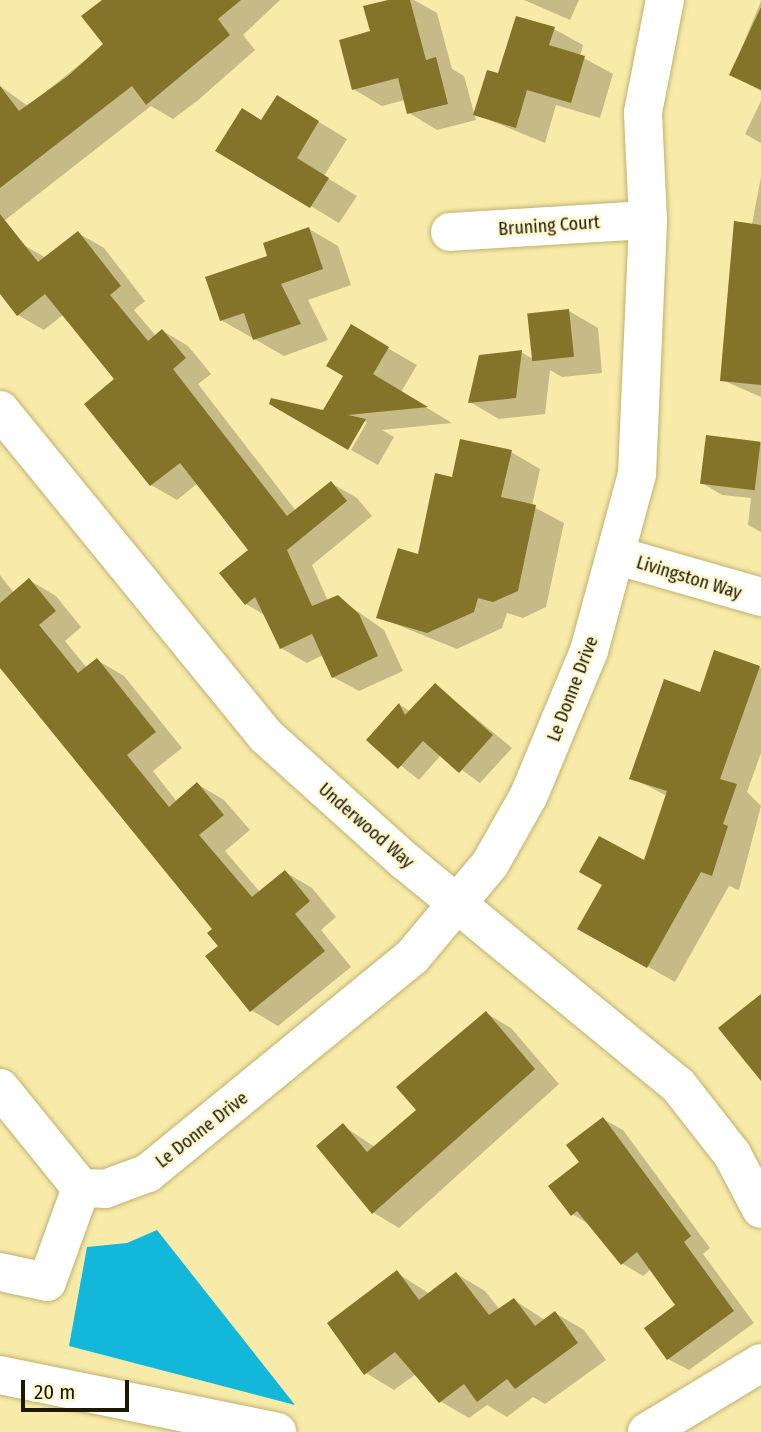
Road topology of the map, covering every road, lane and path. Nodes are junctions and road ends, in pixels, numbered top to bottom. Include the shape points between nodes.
1 (666, 0) edge
2 (648, 220) junction
3 (450, 232) dead end
4 (0, 410) edge
5 (618, 556) junction
6 (761, 597) edge
7 (460, 905) junction
8 (0, 1088) edge
9 (93, 1189) junction
10 (761, 1209) edge
11 (0, 1272) edge
12 (761, 1363) edge
13 (0, 1375) edge
14 (277, 1432) edge
15 (647, 1432) edge

1 - 2 street, Le Donne Drive via 643,112
2 - 3 street, Bruning Court
2 - 5 street, Le Donne Drive via 637,474
4 - 7 street, Underwood Way via 266,736
5 - 6 street, Livingston Way
5 - 7 street, Le Donne Drive via 558,733 516,818
7 - 9 street, Le Donne Drive via 339,1023 148,1173
7 - 10 street, Underwood Way via 678,1085 732,1154
8 - 9 street
9 - 11 street via 47,1283
12 - 15 street
13 - 14 street

